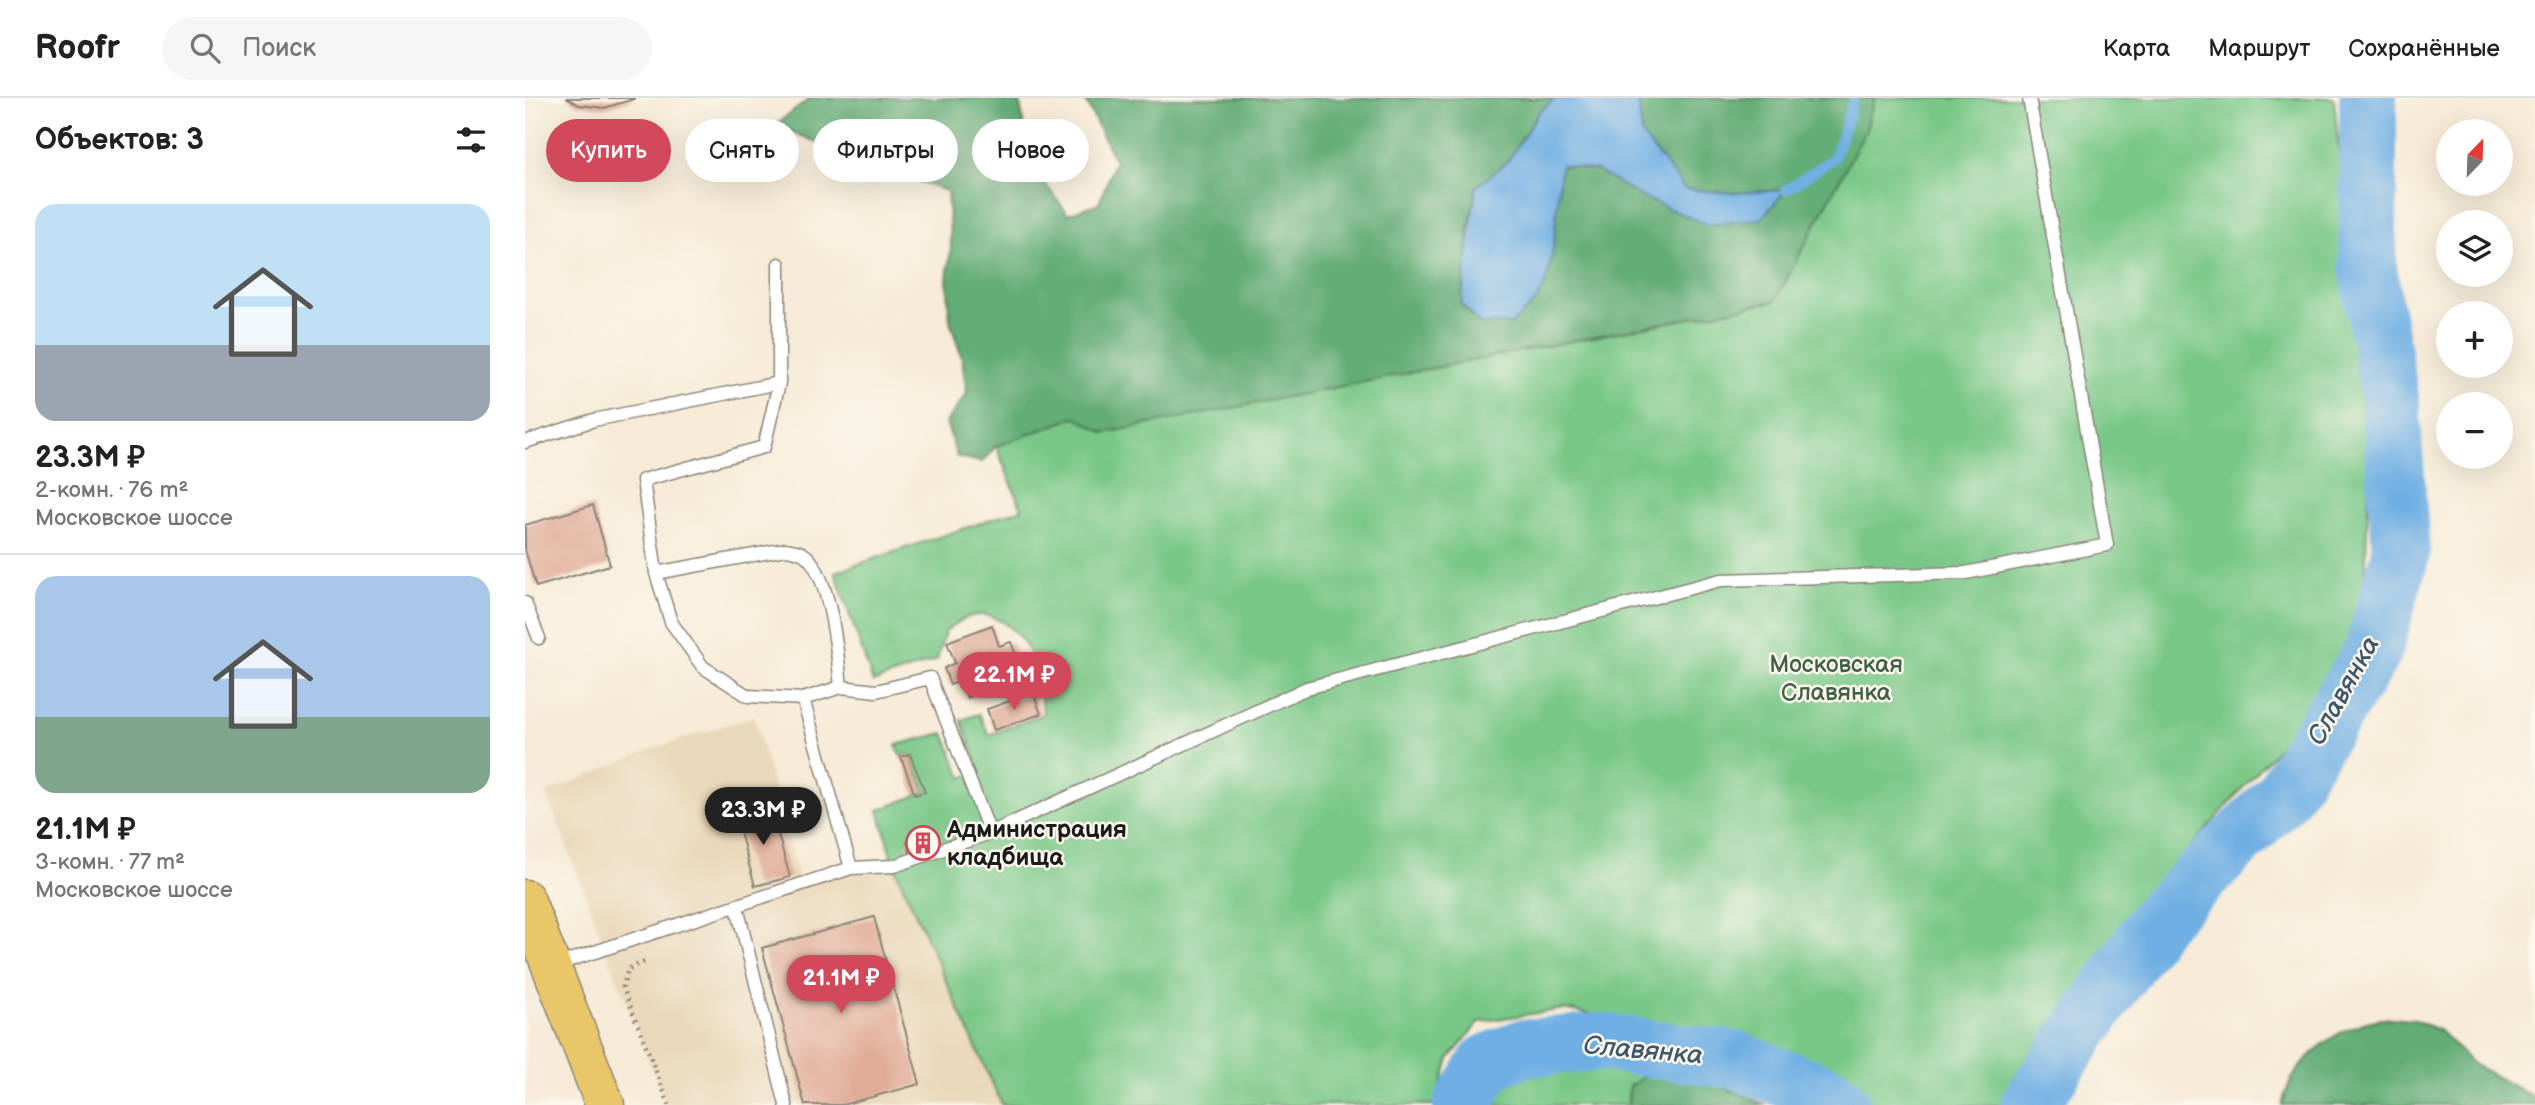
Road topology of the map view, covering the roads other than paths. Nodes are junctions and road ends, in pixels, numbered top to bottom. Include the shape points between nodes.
1 (2029, 98) edge
2 (779, 264) dead end
3 (779, 383) junction
4 (525, 442) edge
5 (656, 573) junction
6 (525, 603) edge
7 (539, 638) dead end
8 (841, 687) junction
9 (803, 699) junction
10 (990, 833) junction
11 (851, 868) junction
12 (525, 899) edge
13 (737, 907) junction
14 (551, 966) junction
15 (605, 1105) edge
16 (786, 1105) edge

1 - 10 lane via 2107,545 1966,573 1721,580 1307,688
2 - 3 lane
3 - 4 lane via 594,420
3 - 5 lane via 764,447 643,480
5 - 8 lane via 786,549 803,554 816,569 834,623
5 - 9 lane via 671,622 703,667 748,696
6 - 7 lane
8 - 9 lane
8 - 10 lane via 876,691 930,678
9 - 11 lane
10 - 11 lane via 894,866
11 - 13 lane
12 - 14 highway
13 - 14 lane
13 - 16 lane
14 - 15 highway

